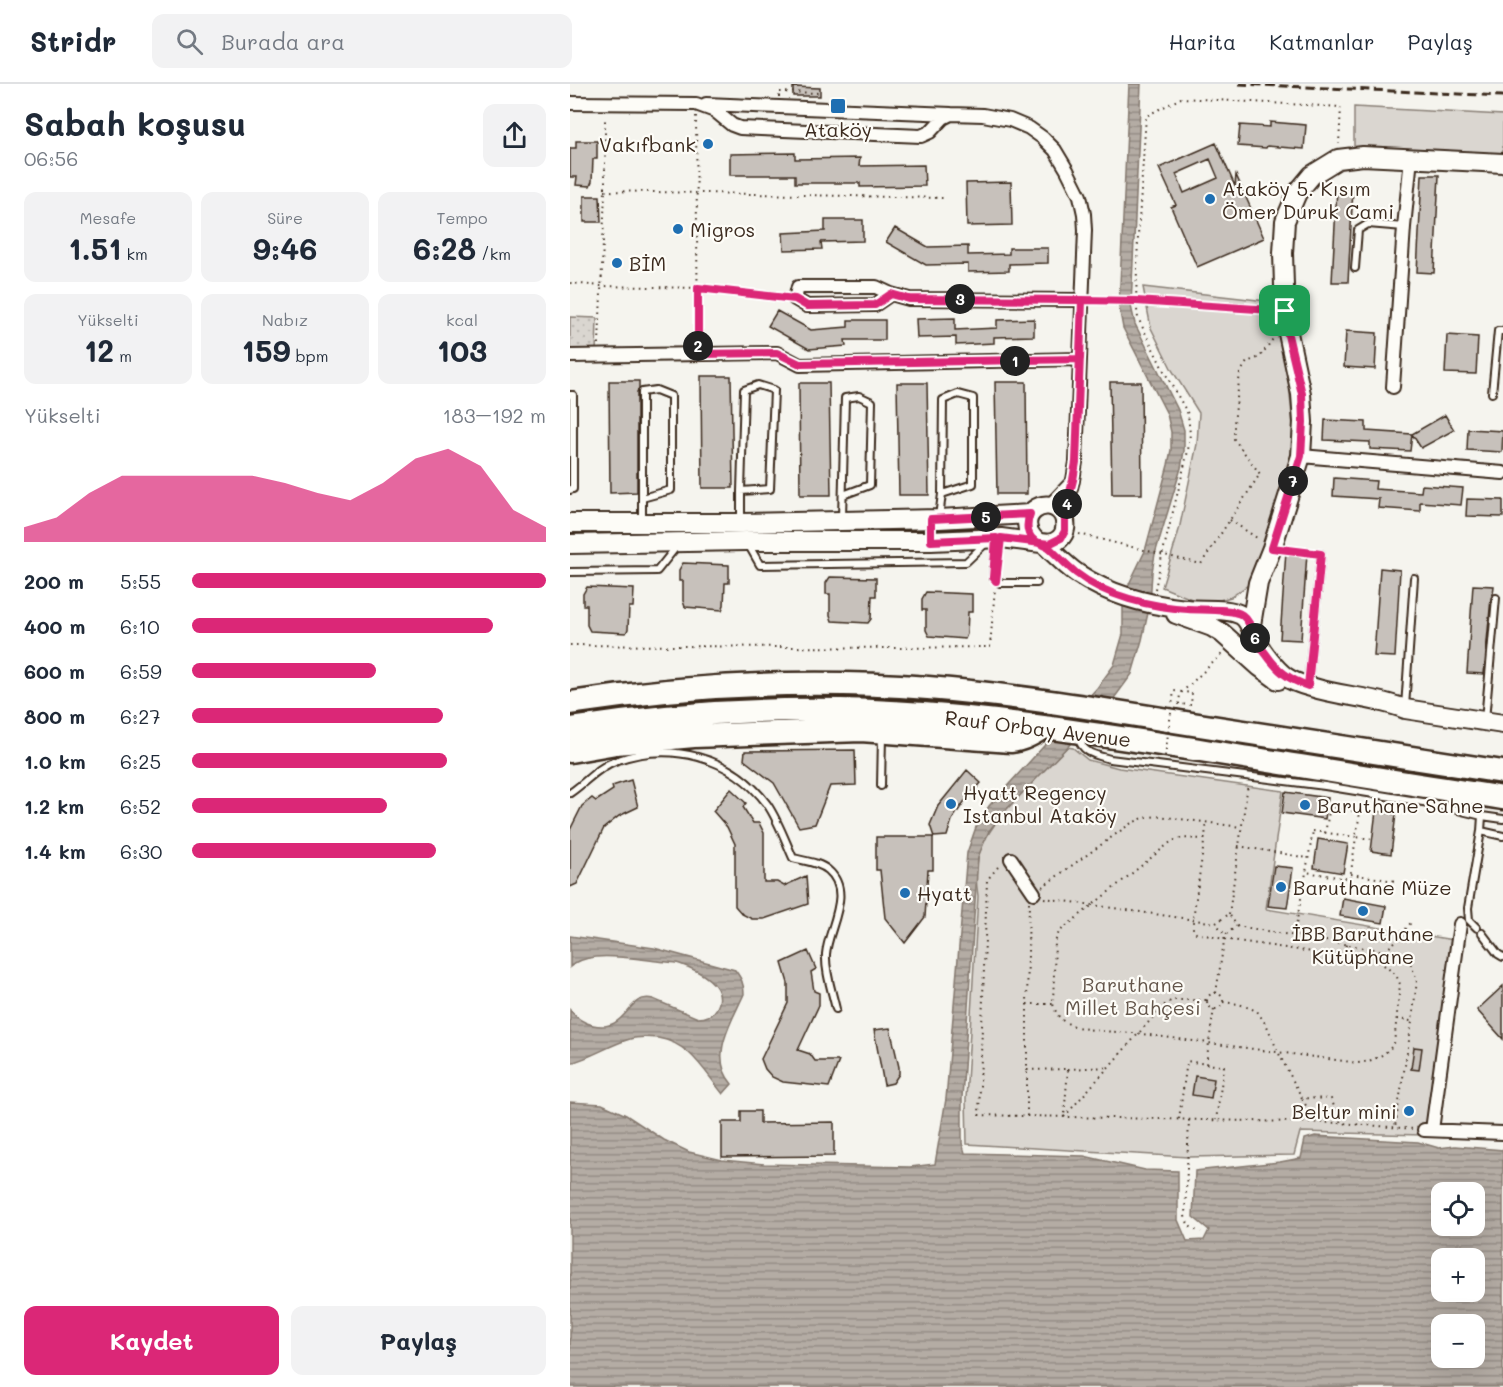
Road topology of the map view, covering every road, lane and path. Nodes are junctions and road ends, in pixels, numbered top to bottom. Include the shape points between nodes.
1 (793, 92) dead end
2 (822, 93) dead end
3 (570, 103) edge
4 (605, 104) junction
5 (696, 104) junction
6 (951, 114) junction
7 (1411, 158) junction
8 (1338, 159) junction
9 (1503, 163) edge
10 (605, 191) junction
11 (697, 192) junction
12 (946, 198) dead end
13 (1404, 227) junction
14 (1355, 268) dead end
15 (570, 284) edge
16 (602, 286) junction
17 (698, 288) junction
18 (891, 294) junction
19 (795, 299) junction
20 (1082, 300) junction
21 (1135, 301) junction
22 (1285, 315) junction
23 (1503, 331) edge
24 (698, 354) junction
25 (570, 356) edge
26 (599, 356) junction
27 (1080, 359) junction
28 (1393, 387) dead end
29 (1492, 393) dead end
30 (570, 395) edge
31 (1301, 456) junction
32 (1503, 473) edge
33 (570, 490) edge
34 (741, 491) junction
35 (942, 494) junction
36 (843, 495) junction
37 (642, 498) junction
38 (1030, 514) junction
39 (935, 519) junction
40 (1230, 520) junction
41 (842, 521) junction
42 (570, 523) edge
43 (642, 523) junction
44 (1053, 529) junction
45 (738, 532) junction
46 (994, 538) junction
47 (931, 541) junction
48 (679, 543) junction
49 (570, 544) edge
50 (1272, 548) junction
51 (1321, 554) joint
52 (1162, 556) junction
53 (570, 572) edge
54 (1262, 574) junction
55 (1414, 578) dead end
56 (996, 581) junction
57 (1037, 583) dead end
58 (1496, 598) dead end
59 (1150, 604) junction
60 (1226, 612) junction
61 (1251, 626) junction
62 (1228, 638) junction
63 (570, 645) edge
64 (1308, 686) junction
65 (1174, 691) junction
66 (1180, 694) junction
67 (570, 703) edge
68 (1405, 709) junction
69 (1485, 720) junction
70 (1503, 724) edge
71 (1044, 727) junction
72 (570, 729) edge
73 (882, 731) junction
74 (1076, 731) junction
75 (570, 734) edge
76 (656, 740) junction
77 (570, 751) edge
78 (1165, 756) dead end
79 (1503, 772) edge
80 (1249, 776) junction
81 (881, 786) dead end
82 (570, 793) edge
83 (1503, 798) edge
84 (1482, 816) junction
85 (1503, 819) edge
86 (1207, 822) junction
87 (1241, 827) junction
88 (1481, 831) junction
89 (1325, 832) junction
90 (1503, 836) edge
91 (1356, 837) junction
92 (1373, 838) dead end
93 (1205, 839) junction
94 (1238, 846) junction
95 (1308, 858) junction
96 (1011, 859) dead end
97 (998, 867) dead end
98 (1306, 872) junction
99 (1351, 874) junction
100 (1395, 881) dead end
101 (1032, 894) junction
102 (1092, 905) junction
103 (1228, 914) junction
104 (1193, 919) junction
105 (1413, 920) dead end
106 (1216, 923) junction
107 (1460, 924) dead end
108 (1237, 926) junction
109 (1225, 935) junction
110 (1294, 935) junction
111 (1224, 939) junction
112 (1346, 944) junction
113 (1385, 951) junction
114 (1344, 956) junction
115 (1503, 957) edge
116 (1344, 964) dead end
117 (1216, 993) junction
118 (1207, 1000) junction
119 (1223, 1002) junction
120 (1027, 1004) junction
121 (1053, 1004) junction
122 (1214, 1008) junction
123 (836, 1009) dead end
124 (1059, 1017) junction
125 (1397, 1019) junction
126 (1055, 1021) dead end
127 (1412, 1022) junction
128 (1140, 1034) junction
129 (1209, 1044) junction
130 (1278, 1052) junction
131 (1206, 1064) junction
132 (1110, 1067) junction
133 (1068, 1069) junction
134 (1027, 1070) junction
135 (1302, 1098) junction
136 (1027, 1117) junction
137 (1064, 1117) junction
138 (1179, 1119) junction
139 (1189, 1120) junction
140 (1216, 1120) junction
141 (1317, 1122) junction
142 (1341, 1123) junction
143 (1395, 1127) junction
144 (1428, 1130) junction
145 (1503, 1133) edge
146 (1202, 1232) dead end

1 - 2 path
3 - 4 street
4 - 5 street
4 - 10 path
5 - 6 street
5 - 6 street via 741,128 921,136
5 - 11 path
6 - 20 street via 1010,120 1029,128 1055,150 1080,196 1084,214
7 - 8 street
7 - 9 street
7 - 13 street
8 - 21 path via 1341,107 1181,98 1146,116
8 - 22 street via 1312,175 1297,193 1285,221
10 - 11 path
10 - 16 path
11 - 12 path
11 - 17 path
13 - 14 lane via 1368,224 1358,230
13 - 28 street
15 - 16 path
16 - 17 path
16 - 26 path
17 - 19 path
17 - 24 path
18 - 19 street via 875,305 807,306
18 - 19 street via 876,287 798,287
18 - 20 street via 909,299
20 - 21 path
20 - 27 street
21 - 22 path
21 - 52 path via 1138,318 1188,414 1188,451
22 - 31 street via 1302,394
22 - 40 path via 1260,357 1247,362 1240,373 1234,439 1260,474
23 - 29 lane via 1498,331
24 - 26 street
24 - 27 street via 777,353 800,364
25 - 26 street
27 - 44 street via 1076,462 1073,480
30 - 33 lane
31 - 32 street
31 - 50 street
34 - 34 lane via 771,489 774,390 758,385 744,390
34 - 45 lane
35 - 35 lane via 973,484 973,399 958,394 943,400
35 - 39 lane
36 - 36 lane via 870,485 872,402 859,396 845,398
36 - 41 lane
37 - 37 lane via 671,490 671,396 656,390 642,392
37 - 43 lane
38 - 39 street
38 - 44 street via 1038,507
38 - 44 street via 1028,532
39 - 41 street
39 - 47 street
40 - 50 path
40 - 52 path via 1201,564
41 - 45 street
42 - 43 street
43 - 45 street
44 - 46 street
44 - 52 path
44 - 59 street via 1077,574 1125,597
45 - 46 lane via 760,565 966,562
45 - 47 street
45 - 48 street
46 - 47 street
46 - 56 lane
48 - 49 street
48 - 53 lane via 657,571
50 - 51 path
50 - 54 street
51 - 64 lane
52 - 59 path
54 - 60 street via 1234,609
54 - 61 street
55 - 68 lane
56 - 57 lane
56 - 63 path via 990,647
58 - 69 lane
59 - 60 street
59 - 62 street via 1212,627
60 - 61 street via 1243,615
60 - 62 street via 1215,622
61 - 62 street via 1244,634
61 - 64 street via 1256,641 1277,668 1286,677
62 - 66 path
62 - 68 street via 1296,692 1345,704 1391,711
64 - 68 street
65 - 66 path
65 - 66 path, bridge via 1192,693 1191,705 1179,704
65 - 78 path, bridge
67 - 79 highway, Rauf Orbay Avenue via 674,690 765,685 928,688 1050,702
68 - 69 street
69 - 70 street
71 - 72 highway, Rauf Orbay Avenue via 922,714 825,710 704,714
71 - 73 highway via 1011,741
71 - 74 highway, Rauf Orbay Avenue
73 - 76 highway
73 - 81 lane
74 - 80 lane via 1080,744 1090,754
74 - 83 highway, Rauf Orbay Avenue
75 - 76 highway via 630,735
76 - 77 highway
80 - 84 lane via 1429,803
80 - 87 path
82 - 123 lane via 613,762 651,753 701,757 739,776 767,805 793,858 828,870 840,890 826,959
84 - 85 lane
84 - 88 lane
86 - 87 path
86 - 93 path
86 - 101 path via 1143,818
87 - 94 path
88 - 90 lane
88 - 115 lane via 1469,920
89 - 91 path
89 - 91 path via 1330,807 1360,812
89 - 95 path via 1312,831
91 - 92 path
91 - 99 path
93 - 102 path via 1172,841
93 - 104 path
94 - 95 path
94 - 103 path
95 - 98 path
96 - 101 street
97 - 136 path via 987,880 979,1115
98 - 99 path via 1350,879
98 - 110 path
99 - 100 path
101 - 102 path
101 - 120 path
102 - 104 path
102 - 121 path via 1059,932 1055,942
103 - 106 path
103 - 108 path
104 - 106 path
104 - 111 path via 1196,933
105 - 113 path
106 - 109 path
107 - 144 street
108 - 109 path
108 - 110 path
109 - 111 path
110 - 112 path
111 - 114 path
111 - 117 path
112 - 113 path
112 - 114 path
113 - 127 path via 1401,955 1417,980
114 - 116 path
114 - 125 path via 1380,962 1396,975 1400,984
117 - 118 path
117 - 119 path
118 - 122 path
118 - 128 path via 1172,1000
119 - 122 path
119 - 130 path via 1257,1011
120 - 121 path
120 - 134 path
121 - 124 path
122 - 129 path
124 - 126 path
124 - 128 path via 1076,1027
125 - 127 path
125 - 130 path via 1394,1044 1370,1061 1358,1063
127 - 143 path
128 - 129 path
128 - 132 path
129 - 130 path
129 - 131 path
130 - 135 path
131 - 138 path via 1187,1061
131 - 140 path via 1224,1066
132 - 133 path
132 - 137 path
133 - 134 path
133 - 137 path
134 - 136 path
135 - 141 path
135 - 142 path via 1331,1099
136 - 137 path
137 - 138 path
138 - 139 path
139 - 140 path
139 - 146 path via 1185,1216 1193,1230
140 - 141 path
141 - 142 path
142 - 143 path
143 - 144 path
144 - 145 street

